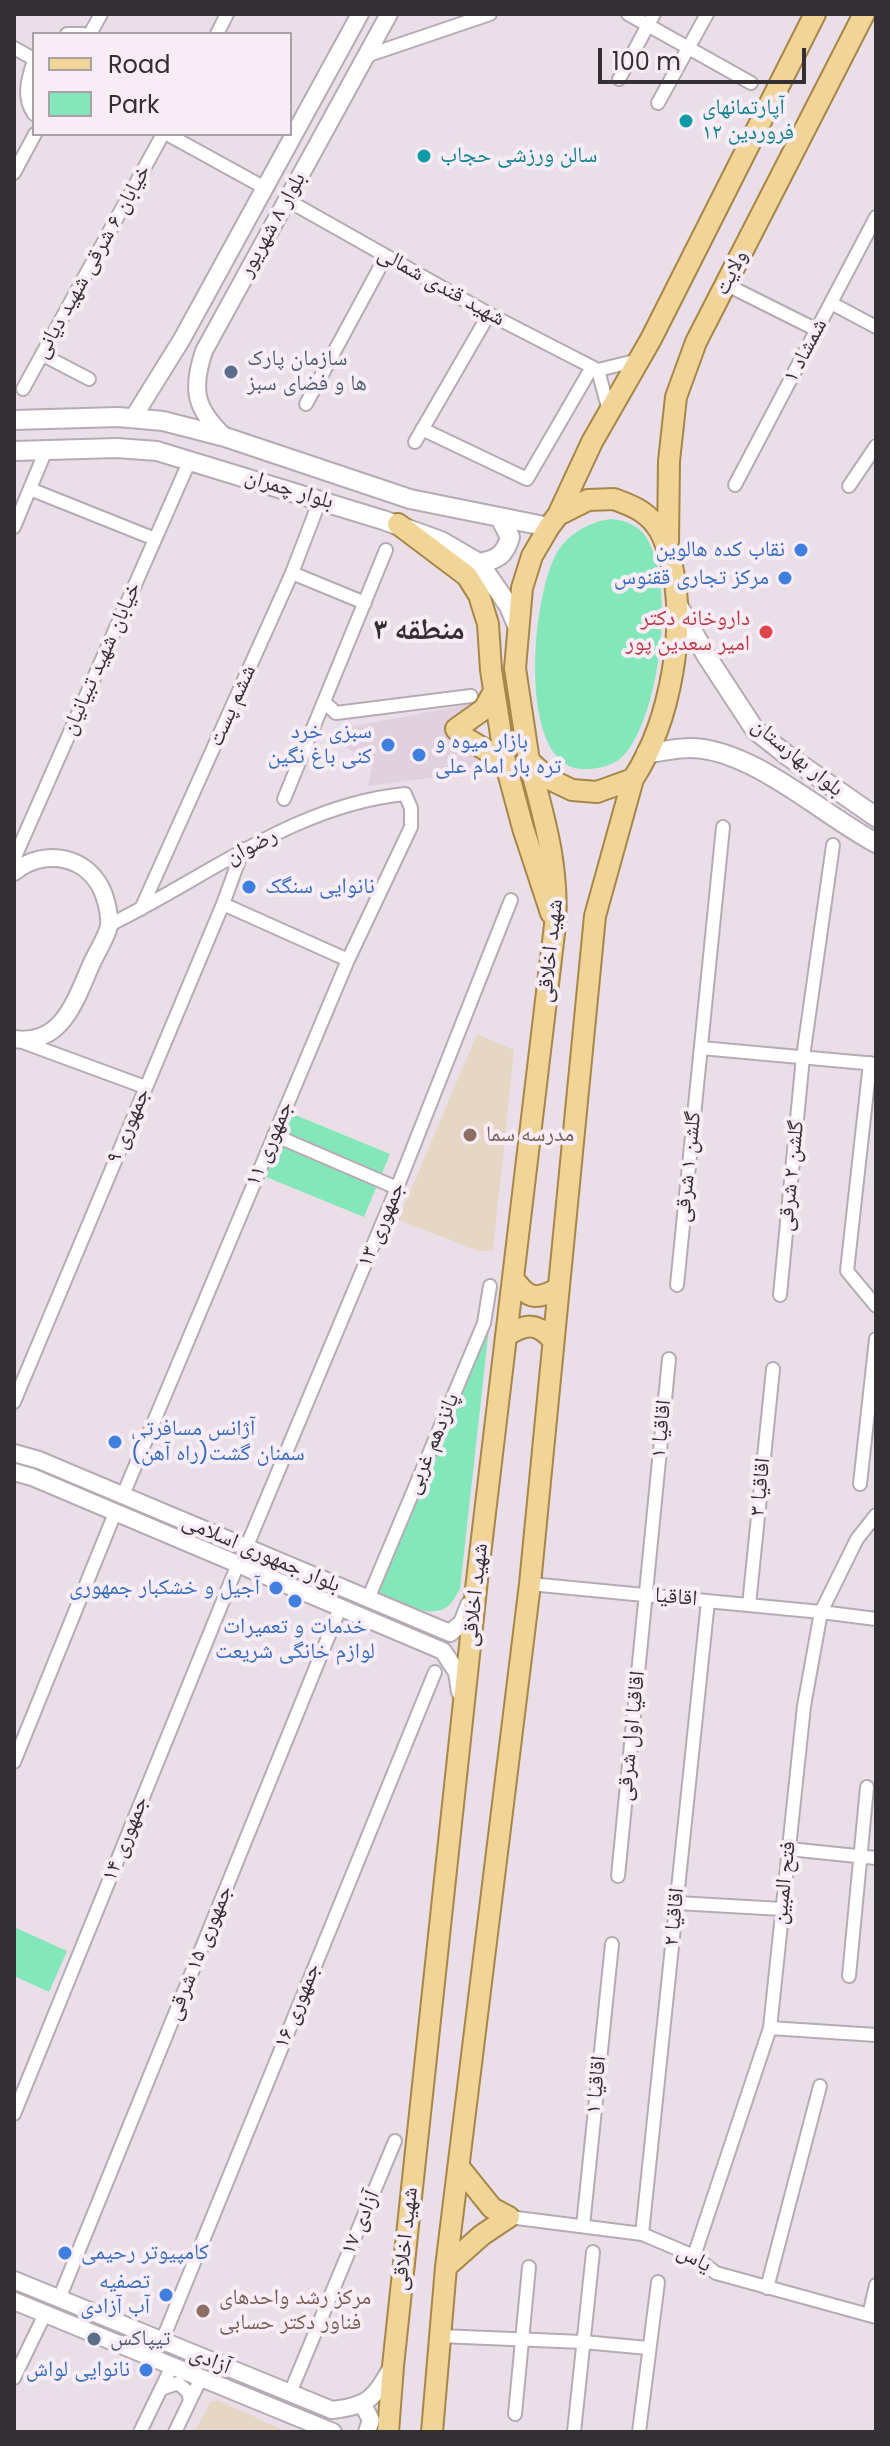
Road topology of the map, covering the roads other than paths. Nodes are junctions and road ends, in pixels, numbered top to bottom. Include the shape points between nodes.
1 (101, 14) edge
2 (227, 14) edge
3 (360, 14) edge
4 (389, 14) edge
5 (490, 14) edge
6 (628, 14) edge
7 (707, 14) edge
8 (815, 14) edge
9 (864, 14) edge
10 (651, 20) edge
11 (91, 32) edge
12 (218, 32) edge
13 (14, 48) edge
14 (688, 48) junction
15 (366, 56) junction
16 (32, 59) edge
17 (32, 66) edge
18 (619, 79) dead end
19 (751, 83) dead end
20 (658, 103) dead end
21 (32, 112) edge
22 (34, 136) edge
23 (164, 136) edge
24 (169, 136) edge
25 (14, 173) edge
26 (265, 188) junction
27 (287, 200) junction
28 (876, 217) edge
29 (386, 256) junction
30 (225, 260) junction
31 (247, 273) junction
32 (727, 285) junction
33 (831, 303) junction
34 (489, 314) junction
35 (876, 327) edge
36 (817, 330) junction
37 (43, 355) junction
38 (639, 360) junction
39 (595, 368) junction
40 (89, 379) dead end
41 (23, 389) dead end
42 (306, 404) dead end
43 (609, 412) junction
44 (133, 418) junction
45 (14, 420) edge
46 (422, 429) junction
47 (225, 437) junction
48 (415, 442) dead end
49 (46, 450) junction
50 (875, 450) edge
51 (14, 451) edge
52 (190, 460) junction
53 (735, 485) dead end
54 (849, 486) dead end
55 (30, 489) junction
56 (320, 500) junction
57 (500, 518) junction
58 (553, 521) junction
59 (398, 524) junction
60 (14, 527) edge
61 (155, 539) junction
62 (386, 550) dead end
63 (668, 550) junction
64 (479, 563) junction
65 (292, 573) junction
66 (365, 603) junction
67 (679, 607) junction
68 (518, 628) junction
69 (494, 691) junction
70 (471, 696) dead end
71 (324, 702) junction
72 (646, 753) junction
73 (505, 761) junction
74 (529, 761) junction
75 (633, 779) junction
76 (405, 794) joint
77 (284, 799) dead end
78 (876, 817) edge
79 (723, 827) dead end
80 (876, 843) edge
81 (833, 845) dead end
82 (243, 849) junction
83 (14, 859) edge
84 (14, 872) edge
85 (511, 900) dead end
86 (223, 904) junction
87 (141, 909) junction
88 (109, 925) junction
89 (555, 925) junction
90 (348, 960) junction
91 (15, 1042) edge
92 (701, 1048) junction
93 (803, 1057) junction
94 (873, 1063) edge
95 (145, 1087) junction
96 (274, 1135) junction
97 (397, 1188) junction
98 (513, 1278) junction
99 (677, 1285) dead end
100 (490, 1286) dead end
101 (557, 1289) junction
102 (780, 1295) dead end
103 (876, 1306) edge
104 (506, 1336) junction
105 (552, 1339) junction
106 (876, 1339) edge
107 (669, 1359) dead end
108 (773, 1369) dead end
109 (14, 1402) edge
110 (14, 1453) edge
111 (14, 1472) edge
112 (860, 1484) dead end
113 (123, 1495) junction
114 (115, 1513) junction
115 (876, 1515) edge
116 (246, 1548) junction
117 (238, 1564) junction
118 (477, 1580) junction
119 (530, 1584) junction
120 (645, 1595) junction
121 (368, 1599) junction
122 (708, 1601) junction
123 (749, 1605) junction
124 (340, 1608) junction
125 (821, 1612) junction
126 (876, 1619) edge
127 (450, 1633) junction
128 (443, 1651) junction
129 (435, 1672) dead end
130 (462, 1714) junction
131 (14, 1762) edge
132 (867, 1787) dead end
133 (789, 1849) junction
134 (860, 1856) junction
135 (876, 1858) edge
136 (618, 1876) dead end
137 (677, 1903) junction
138 (782, 1909) junction
139 (612, 1944) dead end
140 (849, 1976) dead end
141 (770, 2028) junction
142 (876, 2035) edge
143 (820, 2086) dead end
144 (14, 2114) edge
145 (395, 2141) dead end
146 (459, 2167) junction
147 (509, 2217) junction
148 (583, 2226) junction
149 (642, 2234) junction
150 (593, 2252) dead end
151 (694, 2256) junction
152 (446, 2267) junction
153 (529, 2267) dead end
154 (14, 2280) edge
155 (658, 2282) dead end
156 (876, 2285) edge
157 (767, 2288) junction
158 (59, 2299) junction
159 (14, 2301) edge
160 (45, 2314) junction
161 (872, 2316) edge
162 (440, 2336) junction
163 (520, 2339) junction
164 (162, 2341) junction
165 (583, 2342) junction
166 (648, 2348) junction
167 (172, 2366) junction
168 (393, 2366) junction
169 (14, 2378) edge
170 (201, 2378) junction
171 (161, 2389) junction
172 (290, 2393) junction
173 (190, 2400) junction
174 (362, 2403) junction
175 (515, 2414) dead end
176 (327, 2431) edge
177 (140, 2432) edge
178 (175, 2432) edge
179 (367, 2432) edge
180 (388, 2432) edge
181 (432, 2432) edge
182 (574, 2432) edge
183 (639, 2432) edge

1 - 11 street
2 - 12 street
3 - 26 street, بلوار ۸ شهریور
4 - 15 street, بلوار ۸ شهریور
5 - 15 street
6 - 10 street
7 - 14 street
8 - 38 main road, ولایت
9 - 32 main road, ولایت
10 - 14 street
10 - 18 street
13 - 16 street
14 - 19 street
14 - 20 street
15 - 27 street, بلوار ۸ شهریور
17 - 21 street via 26,84
22 - 25 street
23 - 37 street, خیابان ۶ شرقی شهید دیانی
24 - 26 street
26 - 30 street, بلوار ۸ شهریور
27 - 29 street, شهید قندی شمالی
27 - 31 street, بلوار ۸ شهریور
28 - 33 street, شمشاد ۱
29 - 34 street, شهید قندی شمالی
29 - 42 street
30 - 31 street
30 - 44 street, بلوار ۸ شهریور
31 - 47 street, بلوار ۸ شهریور via 196,374 202,410
32 - 36 street
32 - 63 main road, ولایت via 696,342 676,397
33 - 35 street
33 - 36 street, شمشاد ۱
34 - 39 street, شهید قندی شمالی
34 - 46 street
36 - 53 street, شمشاد ۱
37 - 40 street
37 - 41 street, خیابان ۶ شرقی شهید دیانی
38 - 39 street
38 - 43 main road, ولایت
39 - 43 street
39 - 46 street via 527,479
43 - 58 main road, ولایت
44 - 45 main road, بلوار چمران
44 - 47 main road, بلوار چمران
46 - 48 street
47 - 57 main road, بلوار چمران via 410,499
49 - 51 main road, بلوار چمران
49 - 52 main road, بلوار چمران via 117,448
49 - 55 street
50 - 54 street
52 - 56 main road, بلوار چمران
52 - 61 street, خیابان شهید تبیانیان
55 - 60 street
55 - 61 street
56 - 59 main road, بلوار چمران
56 - 65 street, ششم پست
57 - 58 main road, بلوار چمران
57 - 64 main road via 510,537 506,551
58 - 63 main road via 588,500 614,499 638,508 657,526
58 - 68 main road, ولایت via 532,556
59 - 64 main road, بلوار چمران
59 - 69 main road via 467,576 479,595 488,624
61 - 83 street, خیابان شهید تبیانیان
62 - 66 street
63 - 67 main road, شهید اخلاقی
64 - 68 main road, بلوار چمران
65 - 66 street
65 - 87 street, ششم پست
66 - 71 street
67 - 72 main road, شهید اخلاقی via 669,684
67 - 78 main road, بلوار بهارستان via 755,730
68 - 74 main road, شهید اخلاقی via 515,668
69 - 73 main road
69 - 73 main road via 484,709 456,729
70 - 71 street via 336,713
71 - 77 street
72 - 75 main road, شهید اخلاقی
72 - 80 main road, بلوار بهارستان via 691,748 730,757
73 - 89 main road
74 - 75 main road via 572,790 597,792
74 - 89 main road, شهید اخلاقی via 553,849
75 - 101 main road, شهید اخلاقی via 595,916
76 - 82 street, رضوان via 309,818
76 - 90 street, جمهوری ۱۱ via 411,827
79 - 92 street, گلشن ۱ شرقی
81 - 93 street, گلشن ۲ شرقی
82 - 86 street, جمهوری ۹
82 - 87 street, رضوان
84 - 88 street via 42,858 64,858 84,866 100,883
85 - 97 street, جمهوری ۱۳
86 - 90 street
86 - 95 street, جمهوری ۹
87 - 88 street, رضوان
88 - 91 street via 70,1014 54,1030
89 - 98 main road, شهید اخلاقی
90 - 96 street, جمهوری ۱۱
91 - 95 street
92 - 93 street
92 - 99 street, گلشن ۱ شرقی
93 - 94 street
93 - 102 street, گلشن ۲ شرقی
94 - 103 street via 847,1271
95 - 109 street, جمهوری ۹
96 - 97 street
96 - 113 street, جمهوری ۱۱
97 - 116 street, جمهوری ۱۳
98 - 101 main road via 531,1296 544,1297
98 - 104 main road, شهید اخلاقی
100 - 121 street, پانزدهم غربی via 484,1323
101 - 105 main road, شهید اخلاقی
104 - 105 main road via 533,1325
104 - 118 main road, شهید اخلاقی
105 - 119 main road, شهید اخلاقی
106 - 112 street
107 - 120 street, اقاقیا ۱
108 - 123 street, اقاقیا ۳
110 - 113 street, بلوار جمهوری اسلامی
111 - 114 street, بلوار جمهوری اسلامی
113 - 116 street, بلوار جمهوری اسلامی
114 - 117 street, بلوار جمهوری اسلامی
114 - 131 street
115 - 125 street, فتح المبین via 857,1539
116 - 121 street, بلوار جمهوری اسلامی
117 - 124 street, بلوار جمهوری اسلامی
117 - 144 street, جمهوری ۱۴
118 - 127 street via 462,1623
118 - 130 main road, شهید اخلاقی
119 - 120 street, اقاقیا
119 - 146 main road, شهید اخلاقی
120 - 122 street, اقاقیا
120 - 136 street, اقاقیا اول شرقی
121 - 127 street, بلوار جمهوری اسلامی
122 - 123 street, اقاقیا
122 - 137 street, اقاقیا ۲
123 - 125 street, اقاقیا
124 - 128 street, بلوار جمهوری اسلامی
124 - 158 street, جمهوری ۱۵ شرقی
125 - 126 street, اقاقیا
125 - 133 street, فتح المبین via 804,1706
127 - 128 street via 453,1645
128 - 130 street via 457,1672
129 - 164 street, جمهوری ۱۶
130 - 168 main road, شهید اخلاقی
132 - 134 street
133 - 134 street
133 - 138 street, فتح المبین
134 - 135 street
134 - 140 street
137 - 138 street
137 - 149 street, اقاقیا ۲
138 - 141 street, فتح المبین
139 - 148 street, اقاقیا ۱
141 - 142 street
141 - 151 street, فتح المبین
143 - 157 street
145 - 172 street, آزادی ۱۷
146 - 147 main road via 492,2208
146 - 152 main road, شهید اخلاقی
147 - 148 street, یاس
147 - 152 main road
148 - 149 street, یاس
149 - 151 street, یاس
150 - 165 street
151 - 157 street, یاس via 716,2273
152 - 162 main road, شهید اخلاقی
153 - 163 street
154 - 158 street, آزادی
155 - 166 street
156 - 161 street
157 - 161 street, یاس
158 - 164 street, آزادی
159 - 160 street, آزادی
160 - 167 street, آزادی
160 - 169 street
162 - 163 street
162 - 181 main road, شهید اخلاقی
163 - 165 street
163 - 175 street
164 - 172 street, آزادی
165 - 166 street
165 - 182 street
166 - 183 street
167 - 170 street, آزادی
167 - 171 street
168 - 174 street via 376,2395
168 - 180 main road, شهید اخلاقی
170 - 173 street
170 - 176 street, آزادی
171 - 173 street via 178,2383
171 - 177 street
172 - 174 street, آزادی via 332,2410
173 - 178 street
174 - 179 street via 371,2420

